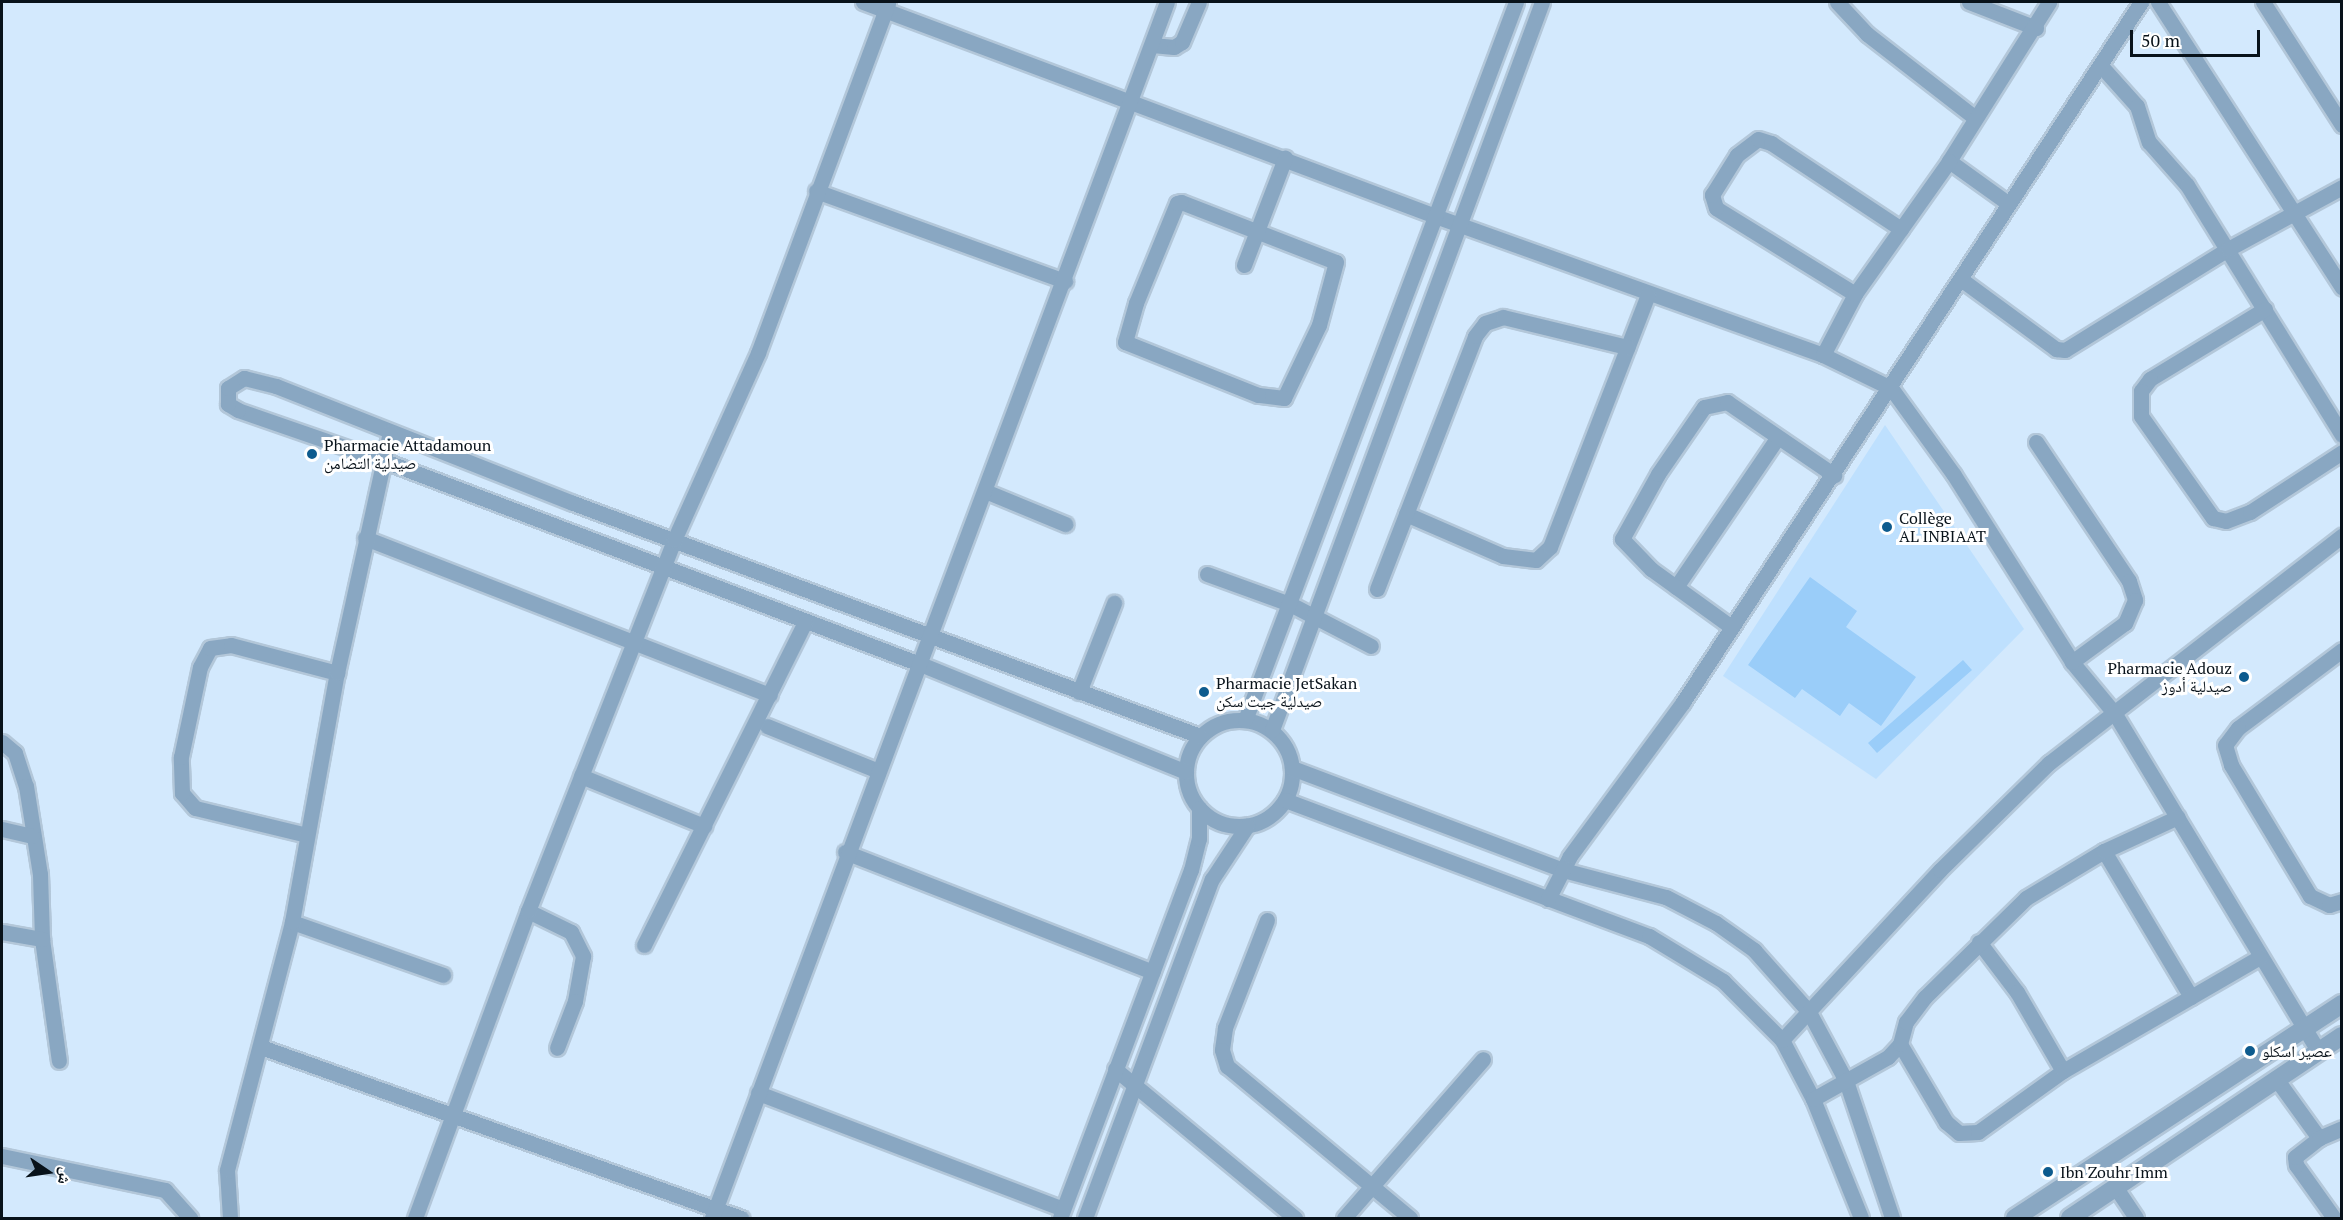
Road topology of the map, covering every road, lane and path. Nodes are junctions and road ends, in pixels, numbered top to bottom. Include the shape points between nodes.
1 (863, 2) edge
2 (1167, 2) edge
3 (1199, 2) edge
4 (1516, 2) edge
5 (1542, 2) edge
6 (1837, 2) edge
7 (1969, 2) edge
8 (2049, 2) edge
9 (2141, 2) edge
10 (2158, 2) edge
11 (2264, 2) edge
12 (886, 6) edge
13 (2036, 28) junction
14 (1152, 45) junction
15 (2102, 67) junction
16 (1132, 102) junction
17 (1974, 117) junction
18 (2342, 125) edge
19 (1285, 158) junction
20 (1949, 161) junction
21 (2342, 188) edge
22 (816, 191) junction
23 (2009, 204) junction
24 (2296, 214) junction
25 (1435, 216) junction
26 (1459, 225) junction
27 (1258, 228) junction
28 (1901, 229) junction
29 (2228, 249) junction
30 (1244, 265) dead end
31 (1962, 280) junction
32 (1065, 281) junction
33 (2342, 288) edge
34 (1648, 294) junction
35 (1855, 294) junction
36 (2265, 309) junction
37 (1627, 347) junction
38 (1823, 356) junction
39 (1892, 388) junction
40 (390, 432) junction
41 (2342, 435) edge
42 (1778, 437) junction
43 (2036, 442) dead end
44 (2342, 452) edge
45 (382, 460) junction
46 (1834, 474) junction
47 (985, 491) junction
48 (573, 503) junction
49 (1406, 514) junction
50 (1065, 524) dead end
51 (562, 530) junction
52 (2342, 536) edge
53 (365, 538) junction
54 (674, 540) junction
55 (663, 569) junction
56 (1207, 574) dead end
57 (1676, 587) junction
58 (1377, 589) dead end
59 (1114, 603) dead end
60 (1290, 604) junction
61 (1314, 618) junction
62 (806, 622) junction
63 (1730, 626) junction
64 (927, 636) junction
65 (633, 644) junction
66 (1371, 646) dead end
67 (2342, 650) edge
68 (2072, 662) junction
69 (917, 663) junction
70 (337, 673) junction
71 (1079, 692) junction
72 (770, 695) junction
73 (2115, 714) junction
74 (1245, 720) junction
75 (767, 726) dead end
76 (1272, 730) junction
77 (1200, 736) junction
78 (2, 742) edge
79 (1292, 768) junction
80 (876, 770) junction
81 (1186, 772) junction
82 (581, 776) junction
83 (1285, 800) junction
84 (1199, 808) junction
85 (2178, 817) junction
86 (704, 826) junction
87 (1247, 826) junction
88 (2, 829) edge
89 (307, 835) junction
90 (32, 836) junction
91 (2104, 851) junction
92 (845, 852) junction
93 (1563, 870) junction
94 (1548, 899) junction
95 (2342, 901) edge
96 (528, 911) junction
97 (1267, 920) dead end
98 (292, 922) junction
99 (2, 932) edge
100 (42, 939) junction
101 (1979, 942) junction
102 (644, 945) dead end
103 (2260, 957) junction
104 (1152, 972) junction
105 (443, 975) dead end
106 (2191, 997) junction
107 (2342, 1004) edge
108 (1809, 1012) junction
109 (2304, 1029) junction
110 (2342, 1036) edge
111 (1782, 1040) junction
112 (1900, 1044) junction
113 (261, 1047) junction
114 (558, 1048) dead end
115 (2318, 1051) junction
116 (1483, 1059) dead end
117 (59, 1061) dead end
118 (1115, 1069) junction
119 (2063, 1071) junction
120 (2277, 1080) junction
121 (1846, 1081) junction
122 (1135, 1085) junction
123 (758, 1093) junction
124 (1813, 1099) junction
125 (454, 1113) junction
126 (2342, 1128) edge
127 (2319, 1138) junction
128 (2, 1156) edge
129 (1371, 1185) junction
130 (2116, 1188) junction
131 (714, 1214) edge
132 (1061, 1214) edge
133 (190, 1218) edge
134 (230, 1218) edge
135 (415, 1218) edge
136 (741, 1218) edge
137 (1085, 1218) edge
138 (1295, 1218) edge
139 (1344, 1218) edge
140 (1410, 1218) edge
141 (1861, 1218) edge
142 (1892, 1218) edge
143 (2014, 1218) edge
144 (2070, 1218) edge
145 (2136, 1218) edge
146 (2334, 1218) edge

1 - 12 street
2 - 14 street
3 - 14 street via 1182,42 1174,47
4 - 25 street
5 - 26 street
6 - 17 street via 1866,34
7 - 13 street
8 - 13 street
9 - 15 street
10 - 24 street
11 - 18 street
12 - 16 street
12 - 22 street
13 - 17 street
14 - 16 street
15 - 23 street
15 - 29 street via 2137,106 2149,142 2187,185
16 - 19 street
16 - 32 street
17 - 20 street
19 - 25 street
19 - 27 street
20 - 23 street
20 - 28 street
21 - 24 street
22 - 32 street
22 - 54 street via 758,353
23 - 31 street
24 - 29 street
24 - 33 street
25 - 26 street
25 - 60 street
26 - 34 street
26 - 61 street
27 - 27 street via 1337,266 1319,325 1288,394 1278,398 1258,395 1127,344 1136,303 1177,203
27 - 30 street
28 - 35 street
28 - 35 street via 1771,143 1758,139 1732,163 1712,195 1716,208
29 - 31 street via 2065,350 2049,344
29 - 36 street
31 - 39 street
32 - 47 street
34 - 37 street
34 - 38 street
35 - 38 street
36 - 41 street
36 - 44 street via 2150,379 2141,391 2141,416 2213,518 2226,521 2250,512
37 - 49 street via 1503,317 1485,323 1475,336
37 - 49 street via 1550,547 1536,560 1503,556
38 - 39 street
39 - 46 street
39 - 68 street via 1954,475
40 - 45 street
40 - 45 street via 259,381 235,380 226,396 238,410
40 - 48 street
42 - 46 street
42 - 57 street
42 - 57 street via 1735,406 1711,404 1658,474 1622,539
43 - 68 street via 2129,581 2135,600 2125,623
45 - 51 street
45 - 53 street
46 - 63 street
47 - 50 street
47 - 64 street
48 - 51 street
48 - 54 street
49 - 58 street
51 - 55 street
52 - 73 street
53 - 65 street
53 - 70 street
54 - 55 street
54 - 64 street
55 - 62 street
55 - 65 street
56 - 60 street
57 - 63 street
59 - 71 street
60 - 61 street
60 - 74 street
61 - 66 street
61 - 76 street
62 - 69 street
62 - 72 street
63 - 93 street via 1683,702
64 - 69 street
64 - 71 street
65 - 72 street
65 - 82 street
67 - 95 street via 2238,728 2225,745 2231,765 2310,896 2329,905
68 - 73 street
69 - 80 street
69 - 81 street
70 - 89 street
70 - 89 street via 231,645 210,648 200,667 181,757 182,793 195,808
71 - 77 street
72 - 86 street
73 - 85 street
73 - 108 street via 2049,763 1940,870
74 - 76 street
74 - 77 street via 1228,720
75 - 80 street
76 - 79 street via 1286,747
77 - 81 street
78 - 90 street via 15,753 21,768
79 - 83 street
79 - 93 street
80 - 92 street
81 - 84 street
82 - 86 street
82 - 96 street
83 - 87 street via 1262,821
83 - 94 street
84 - 87 street via 1213,820
84 - 104 street via 1196,855
85 - 91 street
85 - 103 street
86 - 102 street
87 - 122 street via 1212,879
88 - 90 street
89 - 98 street
90 - 100 street via 42,884
91 - 101 street via 2026,898
91 - 106 street
92 - 104 street
92 - 123 street
93 - 94 street
93 - 108 street via 1666,897 1716,923 1785,979
94 - 111 street via 1689,957 1723,981
96 - 114 street via 571,932 583,956 574,1001
96 - 125 street
97 - 129 street via 1225,1028 1222,1050 1227,1066 1271,1107
98 - 105 street
98 - 113 street
99 - 100 street
100 - 117 street
101 - 112 street via 1912,1014
101 - 119 street via 2017,992
103 - 106 street
103 - 109 street
104 - 118 street
106 - 119 street
107 - 109 street
108 - 111 street
108 - 121 street
109 - 115 street
109 - 143 street
110 - 115 street
111 - 124 street
112 - 119 street via 1946,1122 1959,1133 1978,1132 1995,1123
112 - 121 street
113 - 125 street
113 - 134 street via 227,1170
115 - 120 street
116 - 129 street
118 - 122 street
118 - 132 street
120 - 127 street
120 - 130 street
121 - 124 street
121 - 142 street
122 - 137 street
122 - 138 street
123 - 131 street
123 - 132 street
124 - 141 street
125 - 131 street
125 - 135 street
126 - 127 street
127 - 146 street via 2298,1154 2296,1165
128 - 133 street via 165,1190
129 - 139 street
129 - 140 street
130 - 144 street
130 - 145 street
131 - 136 street

